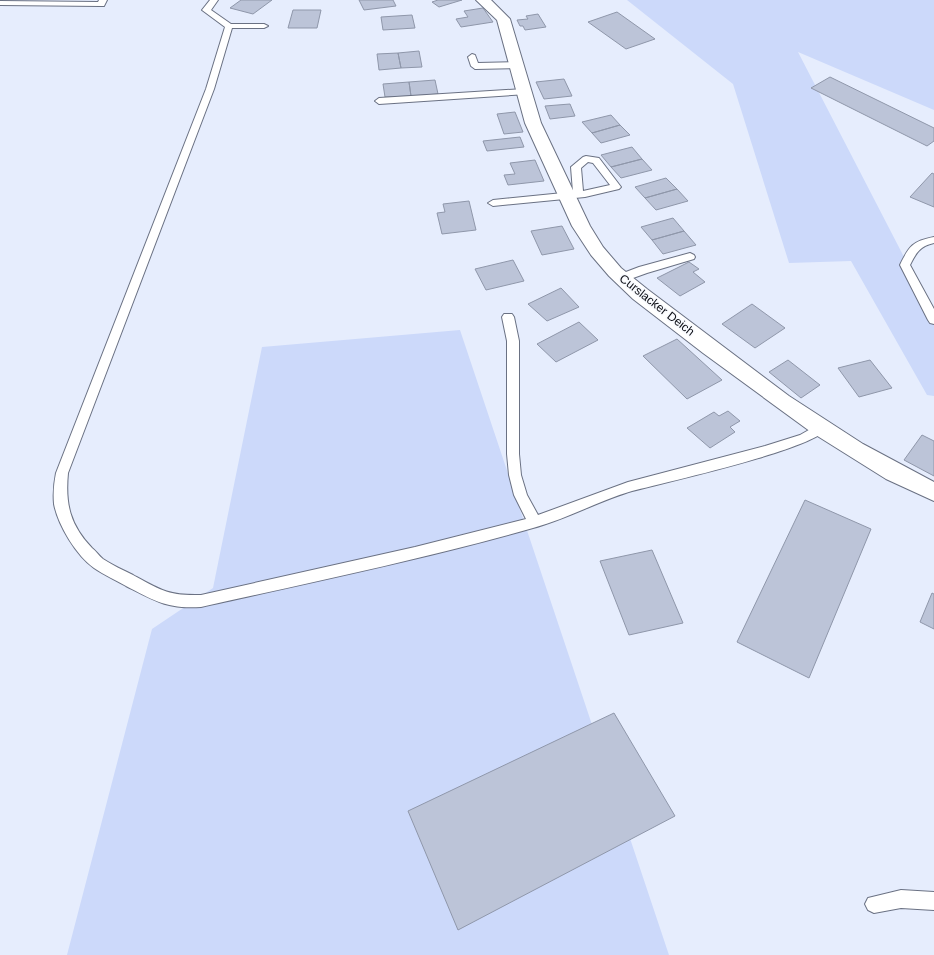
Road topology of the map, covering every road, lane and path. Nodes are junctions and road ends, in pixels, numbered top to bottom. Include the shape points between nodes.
1 (103, 0) edge
2 (214, 0) edge
3 (483, 0) edge
4 (0, 3) edge
5 (229, 26) junction
6 (264, 26) dead end
7 (472, 57) dead end
8 (516, 64) junction
9 (524, 92) junction
10 (379, 101) dead end
11 (572, 195) junction
12 (493, 203) dead end
13 (934, 240) edge
14 (690, 257) dead end
15 (622, 278) junction
16 (508, 317) dead end
17 (934, 320) edge
18 (821, 428) junction
19 (934, 492) edge
20 (535, 522) junction
21 (934, 901) edge
22 (874, 904) dead end

1 - 4 lane via 101,4
2 - 5 lane via 206,10
3 - 8 street, Curslacker Deich via 503,19
5 - 6 lane
5 - 20 lane via 210,89 62,473 61,504 67,523 78,542 98,563 160,597 182,602 201,601 407,555
7 - 8 lane via 475,66
8 - 9 street, Curslacker Deich
9 - 10 lane
9 - 11 street, Curslacker Deich via 533,123
11 - 12 lane
11 - 15 street, Curslacker Deich via 581,226 597,250
13 - 17 lane via 926,241 912,249 906,265
14 - 15 lane
15 - 18 street, Curslacker Deich via 796,412
16 - 20 lane via 513,341 512,440 515,475 521,495
18 - 19 street, Curslacker Deich via 863,455
18 - 20 lane via 804,438 772,449 628,487
21 - 22 lane via 901,899

